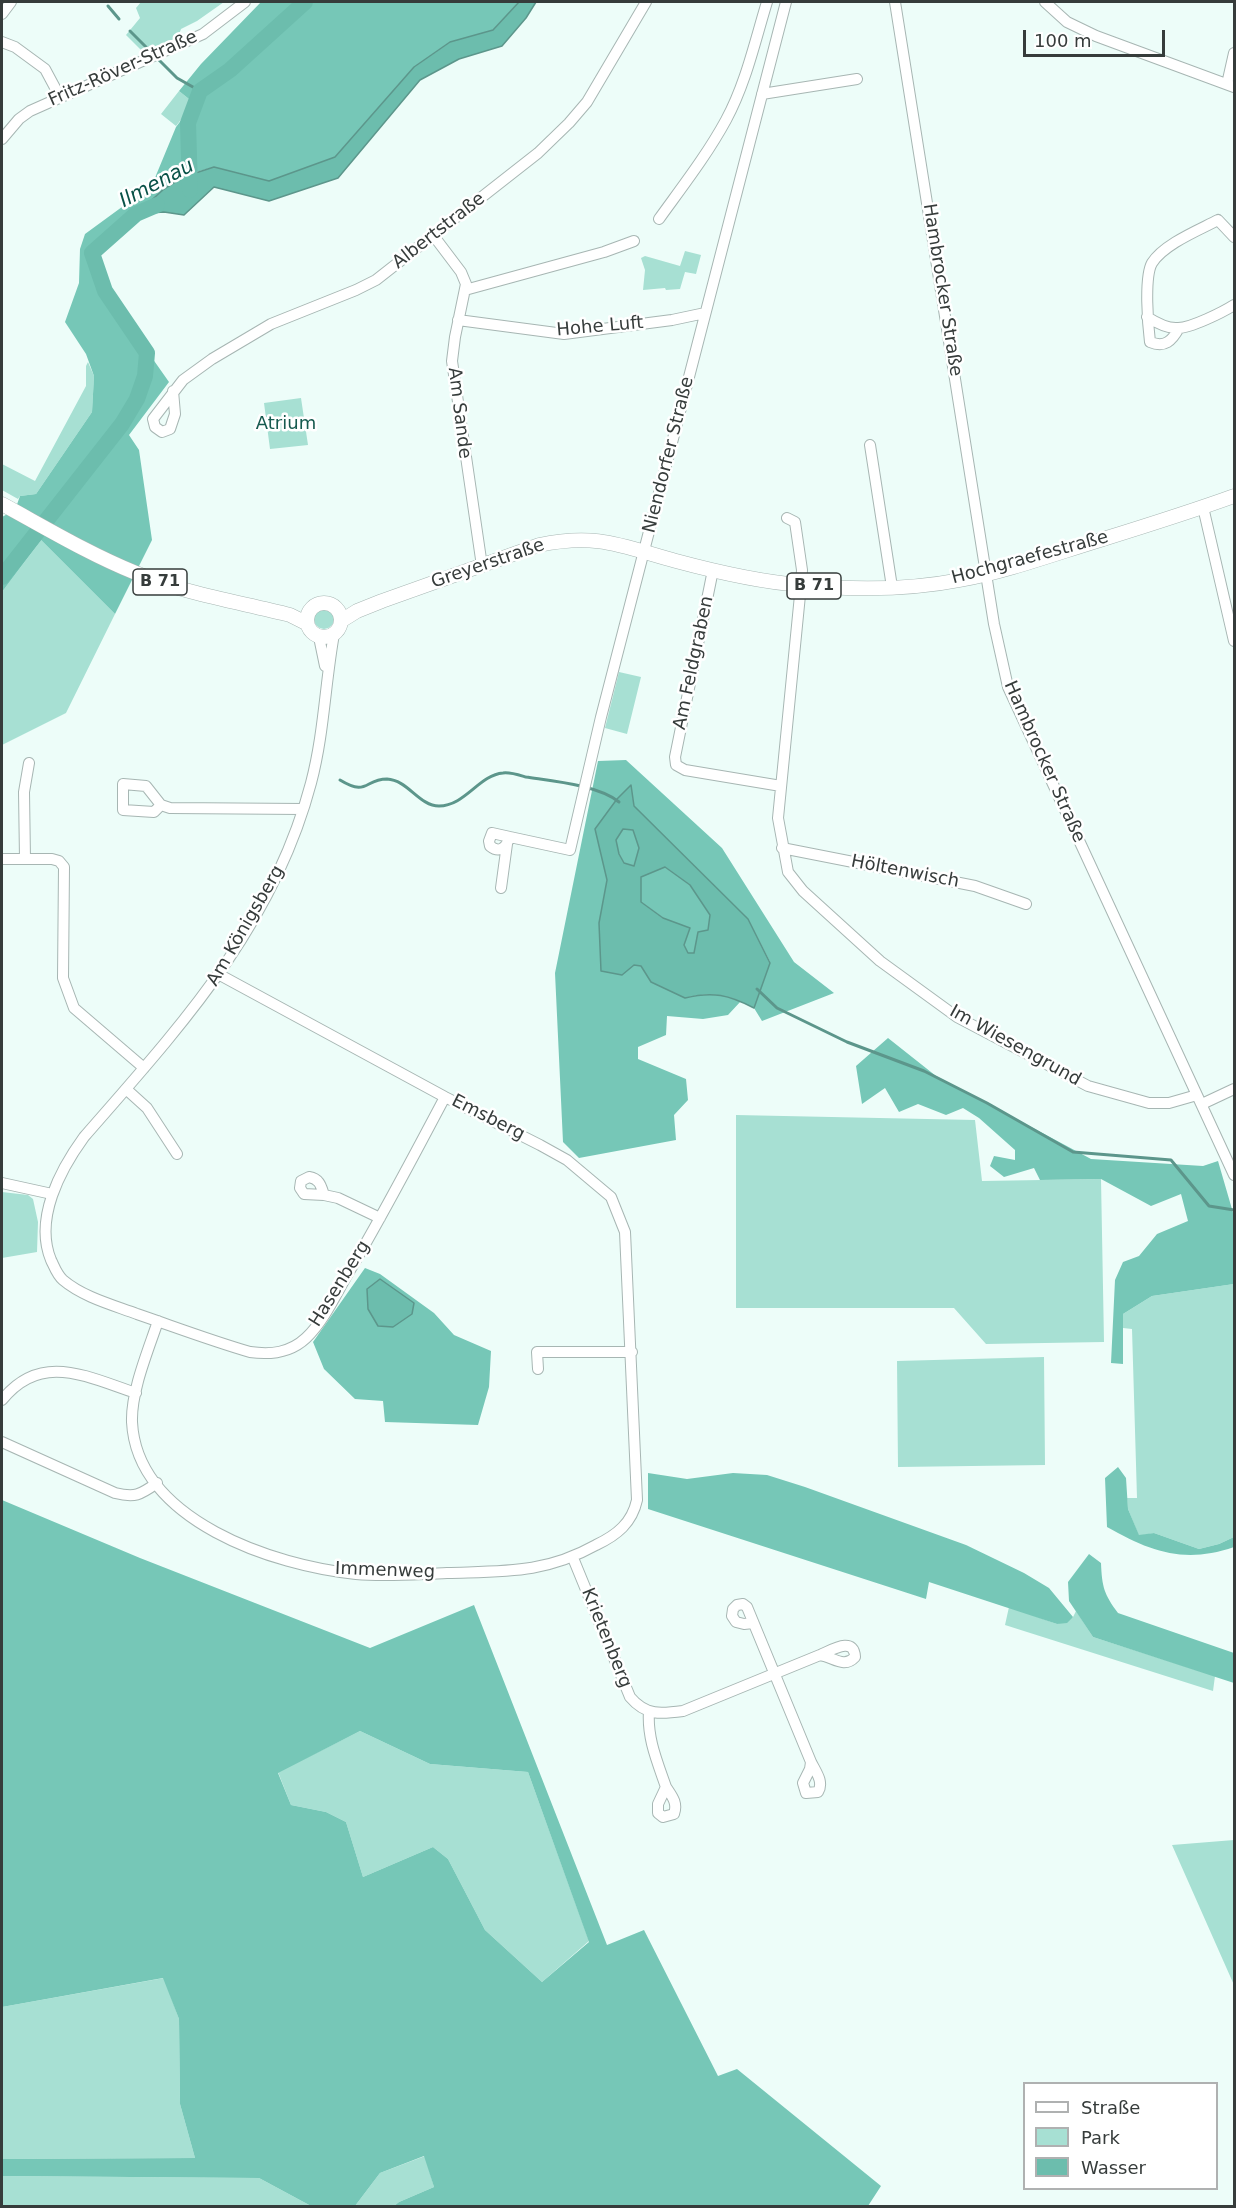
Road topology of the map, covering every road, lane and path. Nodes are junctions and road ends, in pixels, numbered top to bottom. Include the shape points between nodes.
1 (11, 2) edge
2 (245, 2) edge
3 (646, 2) edge
4 (767, 2) edge
5 (786, 2) edge
6 (895, 2) edge
7 (1045, 2) edge
8 (2, 14) edge
9 (2, 42) edge
10 (1234, 53) edge
11 (857, 79) dead end
12 (1231, 86) edge
13 (762, 94) junction
14 (60, 97) junction
15 (2, 138) edge
16 (659, 219) dead end
17 (433, 235) junction
18 (1234, 237) edge
19 (634, 241) dead end
20 (465, 290) junction
21 (1234, 304) edge
22 (705, 313) junction
23 (1147, 317) junction
24 (458, 320) junction
25 (1179, 328) junction
26 (173, 391) dead end
27 (870, 445) dead end
28 (1234, 496) edge
29 (2, 504) edge
30 (1203, 507) junction
31 (787, 518) dead end
32 (644, 551) junction
33 (482, 566) junction
34 (713, 570) junction
35 (987, 574) junction
36 (801, 585) junction
37 (892, 587) junction
38 (404, 592) junction
39 (236, 601) junction
40 (313, 606) junction
41 (335, 606) junction
42 (341, 621) junction
43 (306, 623) junction
44 (334, 634) junction
45 (319, 637) junction
46 (1234, 640) edge
47 (327, 675) junction
48 (29, 763) dead end
49 (781, 786) junction
50 (160, 805) dead end
51 (303, 809) junction
52 (782, 848) junction
53 (2, 859) edge
54 (25, 859) junction
55 (501, 888) dead end
56 (1026, 904) dead end
57 (220, 975) junction
58 (144, 1068) junction
59 (126, 1089) junction
60 (1234, 1089) edge
61 (445, 1096) junction
62 (1199, 1099) junction
63 (177, 1154) dead end
64 (1234, 1175) edge
65 (2, 1183) edge
66 (52, 1194) junction
67 (324, 1195) dead end
68 (380, 1218) junction
69 (158, 1321) junction
70 (632, 1352) junction
71 (538, 1369) dead end
72 (136, 1393) junction
73 (2, 1400) edge
74 (2, 1442) edge
75 (156, 1484) junction
76 (637, 1500) joint
77 (573, 1558) junction
78 (753, 1623) dead end
79 (820, 1654) dead end
80 (776, 1673) junction
81 (649, 1711) junction
82 (811, 1762) dead end
83 (666, 1787) dead end

1 - 8 street
2 - 14 street, Fritz-Röver-Straße via 203,34
3 - 17 street, Albertstraße via 587,102 569,123 538,153
4 - 16 street via 727,118 699,165
5 - 13 street, Niendorfer Straße
6 - 35 street, Hambrocker Straße
7 - 12 street via 1067,22 1096,36
9 - 14 street via 45,69
10 - 12 street
11 - 13 street
13 - 22 street, Niendorfer Straße
14 - 15 street, Fritz-Röver-Straße via 30,111
17 - 20 street via 464,277
17 - 26 street, Albertstraße via 376,280 254,333 198,368
18 - 23 street via 1218,220 1166,248 1151,264
19 - 20 street
20 - 24 street, Am Sande
21 - 25 street
22 - 24 street, Hohe Luft via 564,334
22 - 32 street, Niendorfer Straße
23 - 25 street
23 - 25 street via 1150,342 1158,346 1174,338
24 - 33 street, Am Sande via 452,361
27 - 37 street
28 - 30 main road, Hochgraefestraße / B 71
29 - 39 main road, B 71 via 136,573 177,588
30 - 35 main road, Hochgraefestraße / B 71
30 - 46 street
31 - 36 street, Im Wiesengrund via 795,522
32 - 33 main road, Greyerstraße / B 71 via 578,539 538,545
32 - 34 main road, Hochgraefestraße / B 71
32 - 55 street, Niendorfer Straße via 570,850 508,841
33 - 38 main road, Greyerstraße / B 71
34 - 36 main road, Hochgraefestraße / B 71
34 - 49 street, Am Feldgraben via 676,765 685,770
35 - 37 main road, Hochgraefestraße / B 71
35 - 62 street, Hambrocker Straße via 1008,687
36 - 37 main road, Hochgraefestraße / B 71
36 - 49 street, Im Wiesengrund
38 - 41 main road, Greyerstraße / B 71
38 - 42 main road, Greyerstraße / B 71 via 357,610
39 - 40 main road, B 71
39 - 43 main road, B 71
40 - 41 main road via 323,602
40 - 43 main road
41 - 42 main road
42 - 44 main road
43 - 45 main road
44 - 45 main road
44 - 47 street, Am Königsberg
45 - 47 street, Am Königsberg
47 - 51 street, Am Königsberg via 322,728
48 - 54 street via 24,792
49 - 52 street, Im Wiesengrund via 778,818
50 - 51 street
51 - 57 street, Am Königsberg via 275,882
52 - 56 street, Höltenwisch via 975,886
52 - 62 street, Im Wiesengrund via 788,872 803,891 880,961 957,1017 1088,1086 1149,1103
53 - 54 street
54 - 58 street via 52,859 64,867 63,978 74,1008
57 - 58 street, Am Königsberg
57 - 61 street, Emsberg
58 - 59 street, Am Königsberg
59 - 63 street via 147,1108
59 - 66 street, Am Königsberg via 78,1144
60 - 62 street, Im Wiesengrund
61 - 68 street, Hasenberg
61 - 70 street, Emsberg via 557,1154 611,1197 625,1232
62 - 64 street, Hambrocker Straße
65 - 66 street
66 - 69 street, Am Königsberg via 46,1240 51,1261 62,1279 87,1294
67 - 68 street
68 - 69 street, Hasenberg via 326,1312 305,1338 288,1349 266,1354 250,1352
69 - 72 street, Immenweg
70 - 71 street via 537,1352
70 - 76 street, Emsberg
72 - 73 street via 66,1371 45,1371 22,1380
72 - 75 street, Immenweg via 132,1423 136,1443
74 - 75 street via 115,1493 141,1494
75 - 77 street, Immenweg via 194,1521 228,1539 319,1568 383,1575 514,1571
76 - 77 street, Immenweg via 628,1524
77 - 81 street, Krietenberg via 630,1697 638,1707
78 - 80 street
79 - 80 street
80 - 81 street via 683,1710 662,1714
80 - 82 street
81 - 83 street via 647,1729

